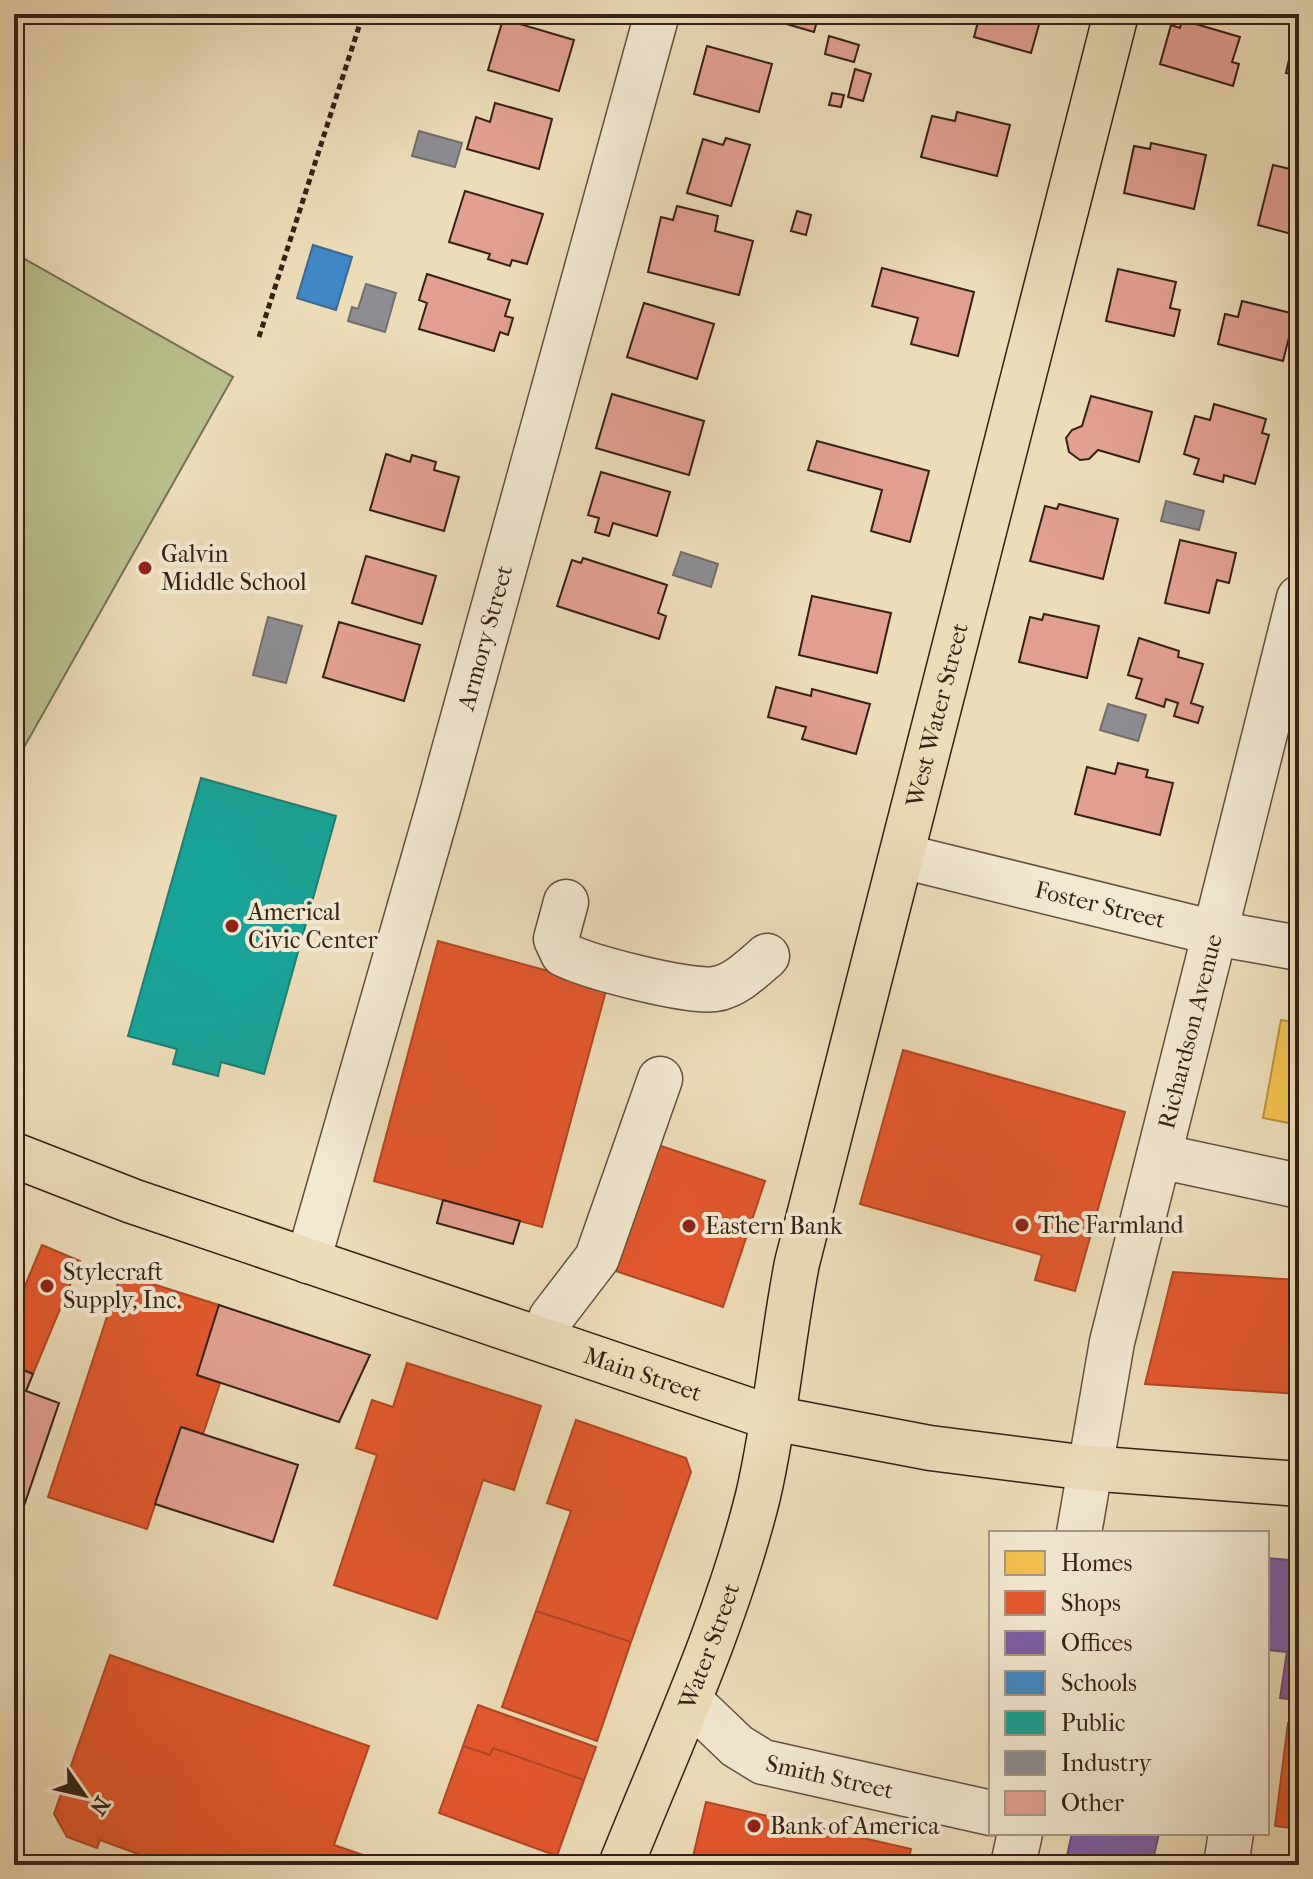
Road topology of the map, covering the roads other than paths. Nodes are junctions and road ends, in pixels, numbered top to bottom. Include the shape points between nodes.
1 (657, 14) edge
2 (1116, 14) edge
3 (1299, 598) edge
4 (902, 856) junction
5 (566, 902) dead end
6 (1215, 933) junction
7 (1299, 948) edge
8 (767, 956) dead end
9 (660, 1079) dead end
10 (14, 1155) edge
11 (1159, 1156) junction
12 (1299, 1186) edge
13 (308, 1261) junction
14 (551, 1318) dead end
15 (772, 1418) junction
16 (1088, 1468) junction
17 (1299, 1484) edge
18 (1079, 1531) edge
19 (690, 1701) junction
20 (989, 1813) edge
21 (1020, 1835) edge
22 (1231, 1835) edge
23 (621, 1865) edge
24 (1013, 1865) edge
25 (1226, 1865) edge

1 - 13 street, Armory Street
2 - 4 main road, West Water Street
3 - 6 street, Richardson Avenue
4 - 6 street, Foster Street
4 - 15 main road, West Water Street via 797,1263
5 - 8 street via 556,939 563,954 674,986 720,988
6 - 7 street, Foster Street
6 - 11 street, Richardson Avenue
9 - 14 street via 597,1258
10 - 13 main road, Main Street
11 - 12 street
11 - 16 street, Richardson Avenue via 1112,1342
13 - 15 main road, Main Street
15 - 16 main road, Main Street via 930,1448
15 - 19 main road, Water Street via 739,1564
16 - 17 main road, Main Street
16 - 18 street, Richardson Avenue
19 - 20 street, Smith Street via 737,1746 763,1762
19 - 23 main road, Water Street
21 - 24 street
22 - 25 street

